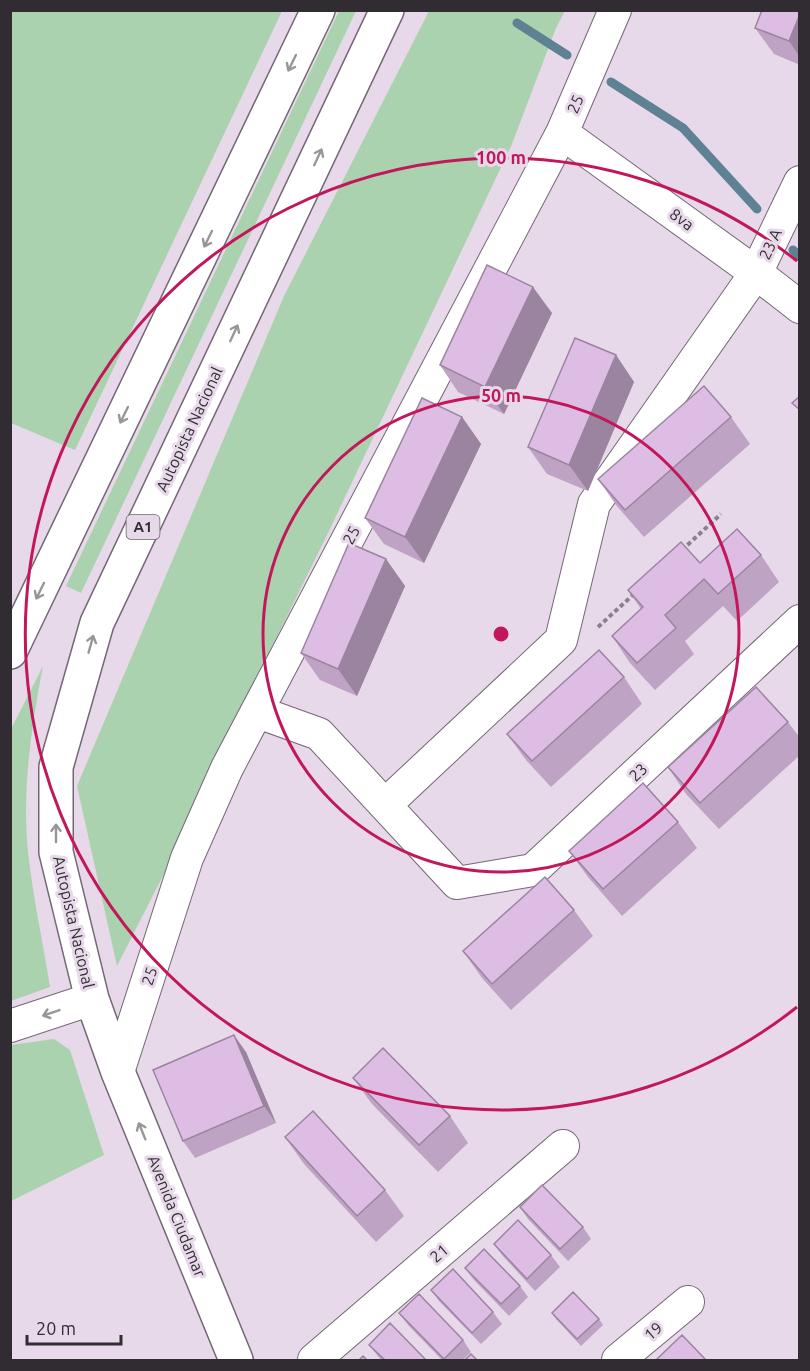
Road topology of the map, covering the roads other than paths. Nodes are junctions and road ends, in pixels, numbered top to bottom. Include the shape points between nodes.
1 (318, 10) edge
2 (387, 10) edge
3 (615, 10) edge
4 (562, 133) junction
5 (800, 182) edge
6 (756, 273) junction
7 (800, 307) edge
8 (800, 621) edge
9 (10, 652) edge
10 (258, 712) junction
11 (385, 805) junction
12 (92, 999) junction
13 (10, 1026) edge
14 (118, 1072) junction
15 (563, 1146) dead end
16 (688, 1302) dead end
17 (236, 1360) edge
18 (314, 1360) edge
19 (618, 1360) edge

1 -> 9 main road
12 -> 2 main road, Autopista Nacional / A1 via 56,852 56,767 97,623
3 - 4 street, 25
4 - 6 street, 8va
4 - 10 street, 25
5 - 6 street, 23 A
6 - 7 street, 8va
6 - 11 street, 23 A via 594,504 561,640
8 - 11 street, 23 via 533,870 458,883
10 - 11 street via 319,734
10 - 14 street, 25 via 227,768 187,858
12 -> 13 street
12 - 14 main road, Autopista Nacional / A1
17 -> 14 main road, Avenida Ciudamar
15 - 18 street, 21
16 - 19 street, 19

